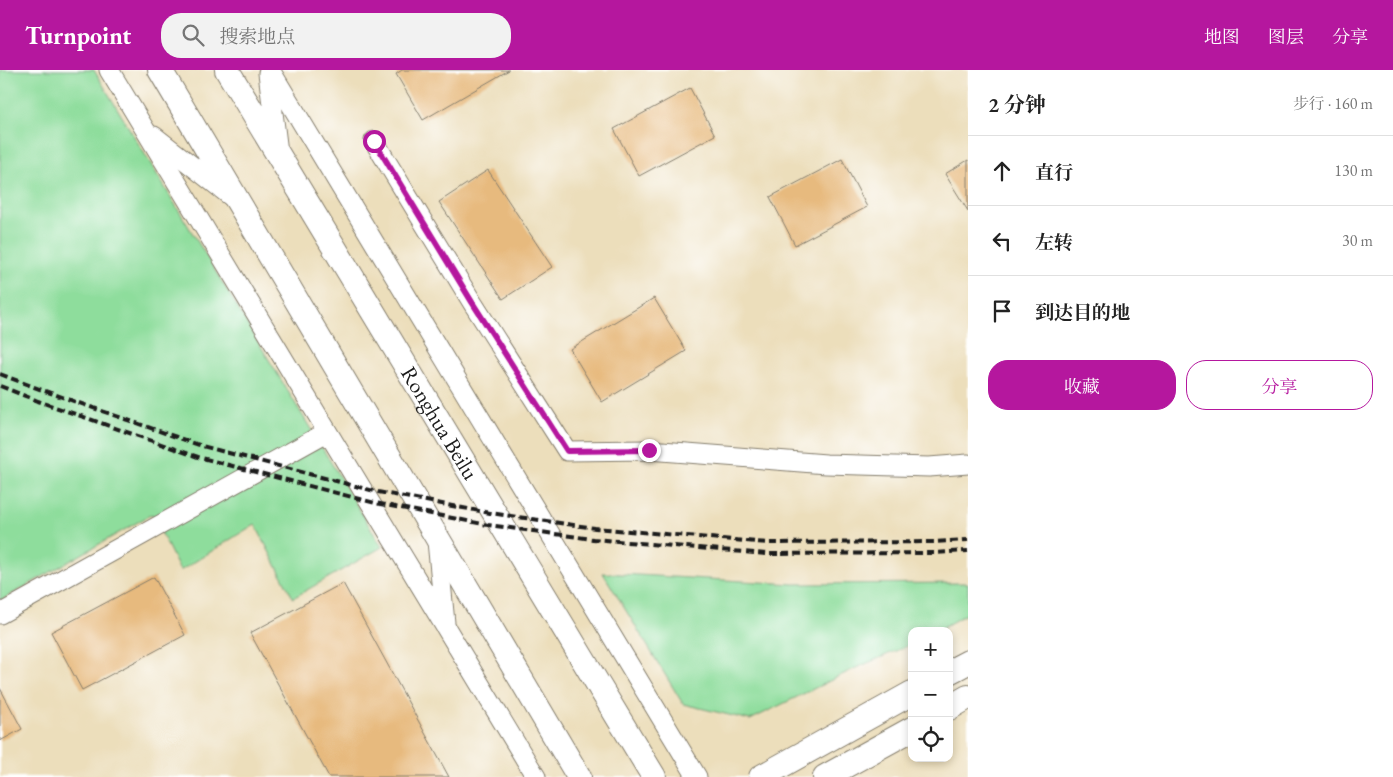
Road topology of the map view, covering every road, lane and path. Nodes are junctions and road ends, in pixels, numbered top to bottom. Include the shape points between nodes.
1 (109, 70) edge
2 (160, 70) edge
3 (226, 70) edge
4 (269, 70) edge
5 (145, 129) junction
6 (374, 141) dead end
7 (278, 156) junction
8 (238, 202) junction
9 (327, 432) junction
10 (968, 464) edge
11 (436, 537) junction
12 (0, 614) edge
13 (446, 628) junction
14 (968, 662) edge
15 (953, 670) edge
16 (908, 695) edge
17 (968, 697) edge
18 (953, 706) edge
19 (908, 731) edge
20 (536, 777) edge
21 (579, 777) edge
22 (654, 777) edge
23 (697, 777) edge
24 (761, 777) edge
25 (825, 777) edge

1 - 5 street
2 - 8 main road
3 - 7 main road, Ronghua Beilu
4 - 7 street
4 - 23 street
5 - 8 street
5 - 9 street
6 - 10 street via 567,451 649,450 835,465 929,467
7 - 22 main road, Ronghua Beilu
8 - 11 main road
9 - 12 street
9 - 13 street
11 - 13 street
11 - 21 main road
13 - 20 street
14 - 15 main road
16 - 24 main road
17 - 18 main road
19 - 25 main road

